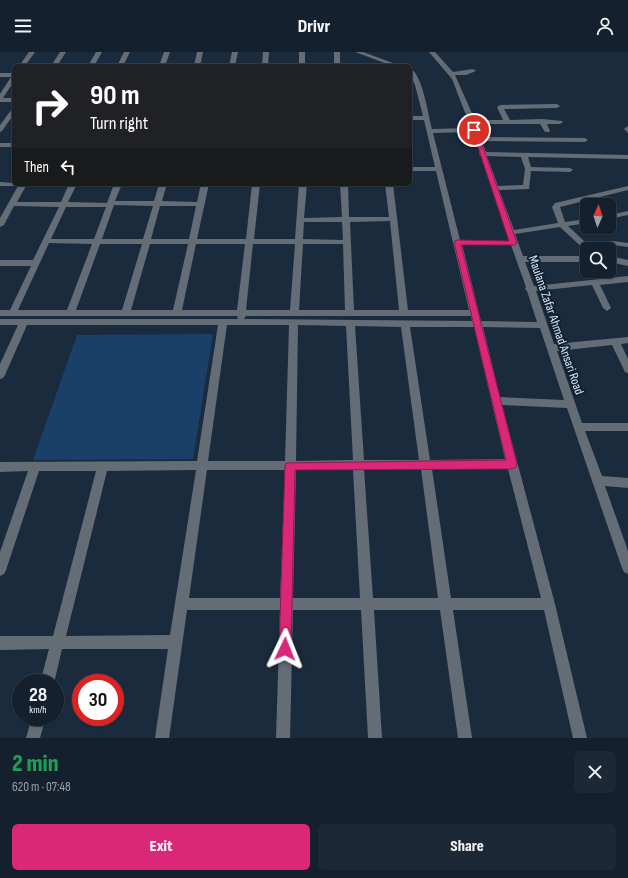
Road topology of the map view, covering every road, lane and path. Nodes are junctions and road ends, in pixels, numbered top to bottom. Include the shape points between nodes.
1 (32, 52) edge
2 (63, 52) edge
3 (99, 52) edge
4 (127, 52) edge
5 (167, 52) edge
6 (200, 52) edge
7 (235, 52) edge
8 (266, 52) edge
9 (302, 52) edge
10 (336, 52) edge
11 (358, 52) edge
12 (432, 52) edge
13 (23, 64) edge
14 (55, 64) edge
15 (92, 64) edge
16 (121, 64) edge
17 (163, 64) edge
18 (197, 64) edge
19 (232, 64) edge
20 (264, 64) edge
21 (302, 64) edge
22 (337, 64) edge
23 (392, 64) edge
24 (473, 71) dead end
25 (412, 72) edge
26 (0, 74) edge
27 (452, 74) junction
28 (12, 76) edge
29 (12, 79) edge
30 (414, 85) edge
31 (0, 99) edge
32 (12, 100) edge
33 (557, 106) dead end
34 (12, 113) edge
35 (412, 118) edge
36 (426, 118) junction
37 (507, 121) junction
38 (542, 121) junction
39 (560, 122) dead end
40 (628, 128) edge
41 (0, 130) edge
42 (474, 130) junction
43 (430, 131) junction
44 (547, 131) dead end
45 (628, 131) edge
46 (585, 140) dead end
47 (2, 146) edge
48 (564, 148) junction
49 (0, 152) edge
50 (482, 154) junction
51 (524, 155) junction
52 (628, 157) edge
53 (412, 169) edge
54 (439, 169) junction
55 (528, 169) junction
56 (570, 170) dead end
57 (0, 184) edge
58 (12, 184) edge
59 (22, 186) edge
60 (72, 186) edge
61 (117, 186) edge
62 (162, 186) edge
63 (205, 186) edge
64 (256, 186) edge
65 (303, 186) edge
66 (344, 186) edge
67 (389, 186) edge
68 (494, 188) junction
69 (628, 188) edge
70 (586, 198) edge
71 (580, 200) edge
72 (157, 203) junction
73 (12, 204) junction
74 (111, 204) junction
75 (201, 204) junction
76 (64, 205) junction
77 (628, 213) edge
78 (616, 216) edge
79 (300, 220) junction
80 (346, 220) junction
81 (393, 220) junction
82 (580, 222) edge
83 (0, 225) edge
84 (562, 225) junction
85 (510, 233) junction
86 (46, 241) junction
87 (96, 242) junction
88 (146, 242) junction
89 (192, 242) junction
90 (250, 242) junction
91 (299, 242) junction
92 (347, 242) junction
93 (457, 242) junction
94 (582, 242) edge
95 (514, 243) junction
96 (616, 244) edge
97 (628, 245) edge
98 (519, 259) junction
99 (580, 259) edge
100 (616, 261) edge
101 (0, 263) edge
102 (36, 263) junction
103 (627, 264) edge
104 (628, 279) edge
105 (595, 282) junction
106 (529, 289) junction
107 (607, 308) dead end
108 (13, 312) junction
109 (126, 312) junction
110 (177, 312) junction
111 (242, 312) junction
112 (0, 313) edge
113 (70, 313) junction
114 (475, 313) junction
115 (294, 318) junction
116 (350, 318) junction
117 (404, 318) junction
118 (0, 322) edge
119 (24, 322) junction
120 (223, 322) junction
121 (241, 322) junction
122 (478, 325) junction
123 (542, 325) junction
124 (628, 340) edge
125 (615, 342) junction
126 (551, 348) junction
127 (10, 353) junction
128 (0, 355) edge
129 (628, 369) edge
130 (0, 375) edge
131 (497, 401) junction
132 (570, 404) junction
133 (578, 427) junction
134 (628, 427) edge
135 (512, 464) junction
136 (359, 465) junction
137 (425, 465) junction
138 (201, 466) junction
139 (290, 466) junction
140 (0, 467) edge
141 (35, 467) junction
142 (103, 467) junction
143 (597, 481) junction
144 (628, 483) edge
145 (628, 568) edge
146 (0, 570) edge
147 (181, 604) junction
148 (286, 604) junction
149 (367, 604) junction
150 (445, 604) junction
151 (548, 604) junction
152 (58, 642) junction
153 (176, 642) junction
154 (0, 643) edge
155 (49, 674) edge
156 (36, 726) edge
157 (33, 738) edge
158 (162, 738) edge
159 (283, 738) edge
160 (375, 738) edge
161 (465, 738) edge
162 (580, 738) edge

1 - 13 street
2 - 14 street
3 - 15 street
4 - 16 street
5 - 17 street
6 - 18 street
7 - 19 street
8 - 20 street
9 - 21 street
10 - 22 street
11 - 23 street
12 - 27 street, Maulana Zafar Ahmad Ansari Road
24 - 27 street
25 - 30 street
26 - 28 street
27 - 42 street, Maulana Zafar Ahmad Ansari Road
29 - 31 street
30 - 36 street
31 - 32 street
33 - 37 street via 500,107
34 - 41 street
35 - 36 street
36 - 43 street
37 - 38 street
37 - 42 street
38 - 39 street
38 - 44 street
40 - 45 street
42 - 43 street
42 - 48 street
42 - 50 street, Maulana Zafar Ahmad Ansari Road
43 - 54 street
46 - 48 street
47 - 49 street
48 - 51 street
48 - 52 street
50 - 51 street
50 - 68 street, Maulana Zafar Ahmad Ansari Road
51 - 55 street
53 - 54 street
54 - 93 street
55 - 56 street
55 - 68 street via 526,187
57 - 58 street
59 - 73 street
60 - 76 street
61 - 74 street
62 - 72 street
63 - 75 street
64 - 90 street
65 - 79 street
66 - 80 street
67 - 81 street
68 - 85 street, Maulana Zafar Ahmad Ansari Road
69 - 70 street
71 - 84 street via 556,207
72 - 74 street
72 - 75 street
72 - 88 street
73 - 76 street
73 - 83 street
74 - 76 street
74 - 87 street
75 - 89 street
76 - 86 street
77 - 78 street
79 - 80 street
79 - 91 street
80 - 81 street
80 - 92 street
81 - 117 street
82 - 84 street
84 - 85 street
84 - 94 street
85 - 95 street, Maulana Zafar Ahmad Ansari Road
86 - 87 street
86 - 102 street
87 - 88 street
87 - 113 street
88 - 89 street
88 - 109 street
89 - 90 street
89 - 110 street
90 - 91 street
90 - 111 street
91 - 92 street
91 - 115 street
92 - 116 street
93 - 95 street
93 - 114 street
95 - 98 street, Maulana Zafar Ahmad Ansari Road
96 - 97 street
98 - 99 street
98 - 106 street, Maulana Zafar Ahmad Ansari Road
100 - 103 street
101 - 102 street
102 - 108 street
104 - 105 street
105 - 106 street
105 - 107 street
106 - 123 street, Maulana Zafar Ahmad Ansari Road
108 - 112 street
108 - 113 street
109 - 110 street
109 - 113 street
110 - 111 street
111 - 115 street
111 - 121 street
114 - 117 street
114 - 122 street
115 - 116 street
115 - 121 street
115 - 139 street
116 - 117 street
116 - 136 street
117 - 122 street
117 - 137 street
118 - 119 street
119 - 120 street
119 - 127 street
120 - 121 street
120 - 138 street
122 - 123 street
122 - 131 street
123 - 126 street, Maulana Zafar Ahmad Ansari Road
124 - 125 street
125 - 126 street
125 - 129 street
126 - 132 street, Maulana Zafar Ahmad Ansari Road
127 - 128 street
127 - 130 street
131 - 132 street
131 - 135 street
132 - 133 street, Maulana Zafar Ahmad Ansari Road
133 - 134 street
133 - 143 street, Maulana Zafar Ahmad Ansari Road
135 - 137 street
135 - 151 street
136 - 137 street
136 - 139 street
136 - 149 street
137 - 150 street
138 - 139 street
138 - 142 street
138 - 147 street
139 - 148 street
140 - 141 street
141 - 142 street
141 - 146 street
142 - 152 street
143 - 144 street
143 - 145 street, Maulana Zafar Ahmad Ansari Road
147 - 148 street
147 - 153 street
148 - 149 street
148 - 159 street
149 - 150 street
149 - 160 street
150 - 151 street
150 - 161 street
151 - 162 street
152 - 153 street
152 - 154 street
152 - 155 street
153 - 158 street
156 - 157 street

